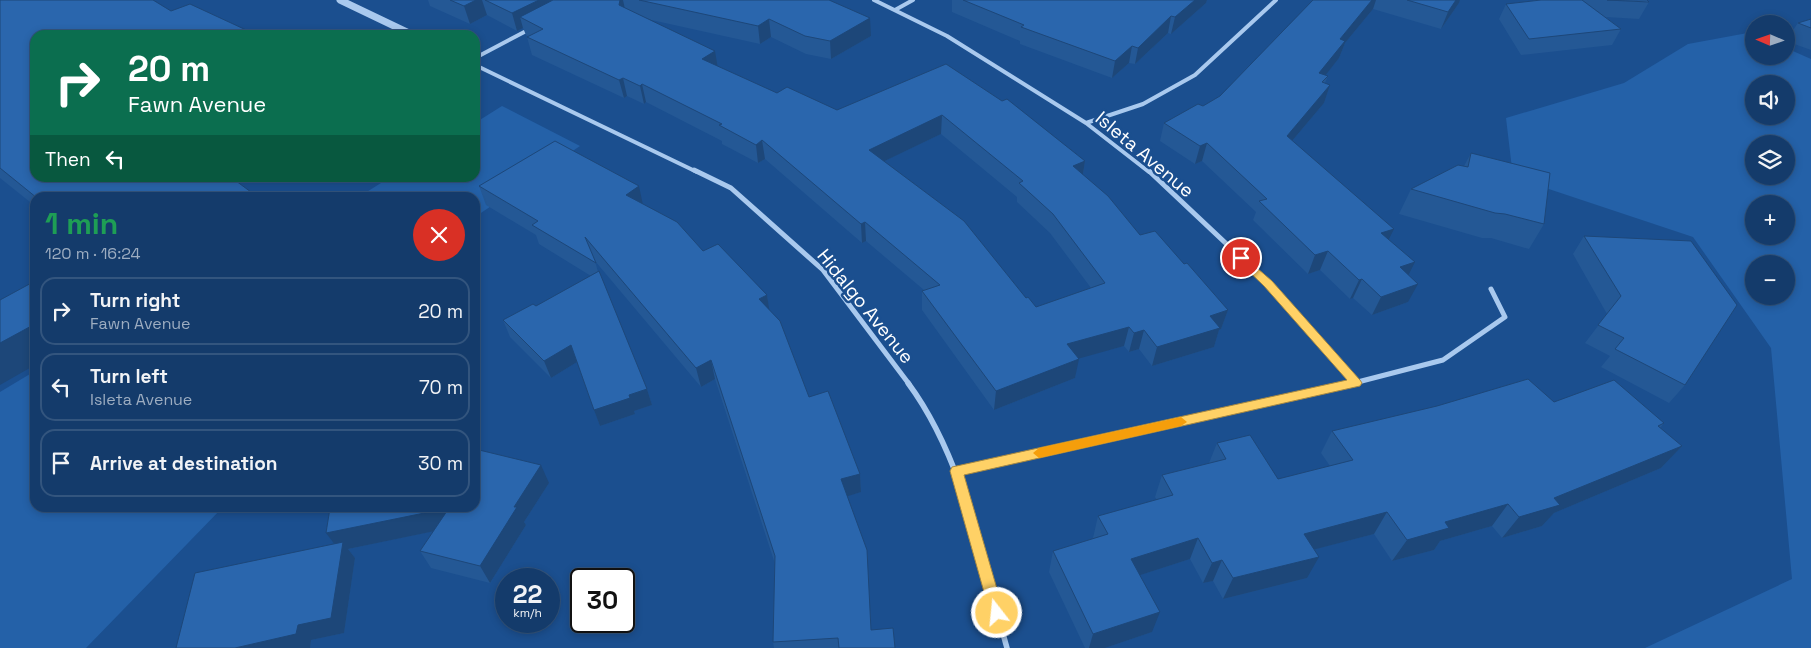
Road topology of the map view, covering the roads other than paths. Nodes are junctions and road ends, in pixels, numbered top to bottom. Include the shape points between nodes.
1 (340, 0) edge
2 (874, 0) edge
3 (913, 0) edge
4 (1276, 0) edge
5 (895, 10) junction
6 (533, 27) edge
7 (403, 30) edge
8 (480, 55) edge
9 (480, 67) edge
10 (1086, 123) junction
11 (1491, 289) dead end
12 (1356, 383) junction
13 (956, 471) junction
14 (1007, 648) edge

1 - 7 street
2 - 5 street, Isleta Avenue
3 - 5 street
4 - 10 street via 1195,75 1143,104
5 - 10 street, Isleta Avenue via 947,36
6 - 8 street
9 - 13 street, Hidalgo Avenue via 731,188 823,270 919,398
10 - 12 street, Isleta Avenue via 1145,168 1268,283
11 - 12 street via 1505,317 1443,360
12 - 13 street
13 - 14 street, Hidalgo Avenue

